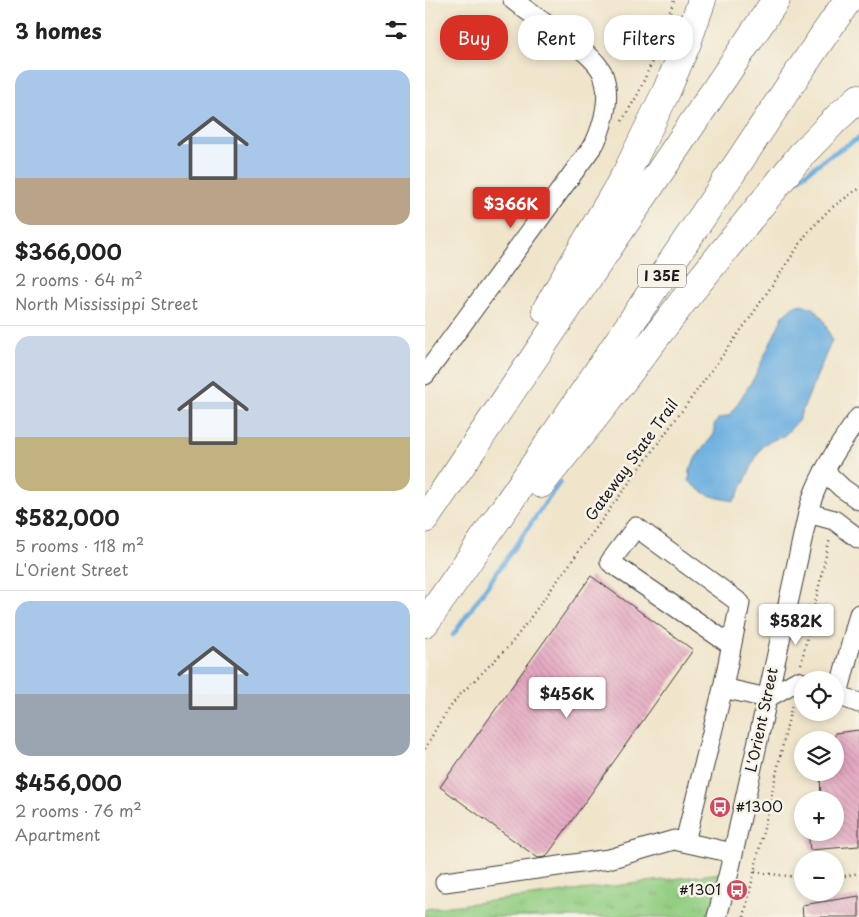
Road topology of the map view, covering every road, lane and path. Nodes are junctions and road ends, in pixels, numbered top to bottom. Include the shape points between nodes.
1 (513, 0) edge
2 (702, 0) edge
3 (776, 0) edge
4 (849, 0) edge
5 (859, 98) edge
6 (859, 189) edge
7 (425, 375) edge
8 (859, 417) edge
9 (825, 471) junction
10 (859, 500) edge
11 (808, 513) junction
12 (425, 518) edge
13 (859, 539) edge
14 (476, 551) junction
15 (859, 614) edge
16 (425, 623) edge
17 (731, 645) junction
18 (843, 671) edge
19 (794, 682) edge
20 (723, 688) junction
21 (844, 697) edge
22 (767, 698) junction
23 (859, 703) edge
24 (425, 749) edge
25 (685, 842) junction
26 (733, 853) junction
27 (859, 873) edge
28 (844, 876) edge
29 (794, 877) edge
30 (445, 882) dead end
31 (717, 917) edge
32 (744, 917) edge

1 - 7 street via 596,64 602,73 606,97 601,130 595,143
2 - 12 highway via 666,92 627,172 457,453
3 - 12 highway
4 - 14 highway, I 35E
5 - 14 highway via 802,154 528,499
6 - 24 path, Gateway State Trail via 830,209 808,232 750,318 517,636 456,699
8 - 9 street, L'Orient Street
9 - 10 street
9 - 11 street, L'Orient Street
11 - 13 street via 834,520
11 - 22 street, L'Orient Street
14 - 16 highway, I 35E
15 - 18 street
17 - 17 street via 739,602 636,527 610,562
17 - 20 street
19 - 22 street
20 - 22 street
20 - 25 street
21 - 23 street
22 - 26 street, L'Orient Street
25 - 26 street
25 - 30 street via 673,840 609,859
26 - 31 street, L'Orient Street
27 - 28 path
29 - 32 path via 755,872

